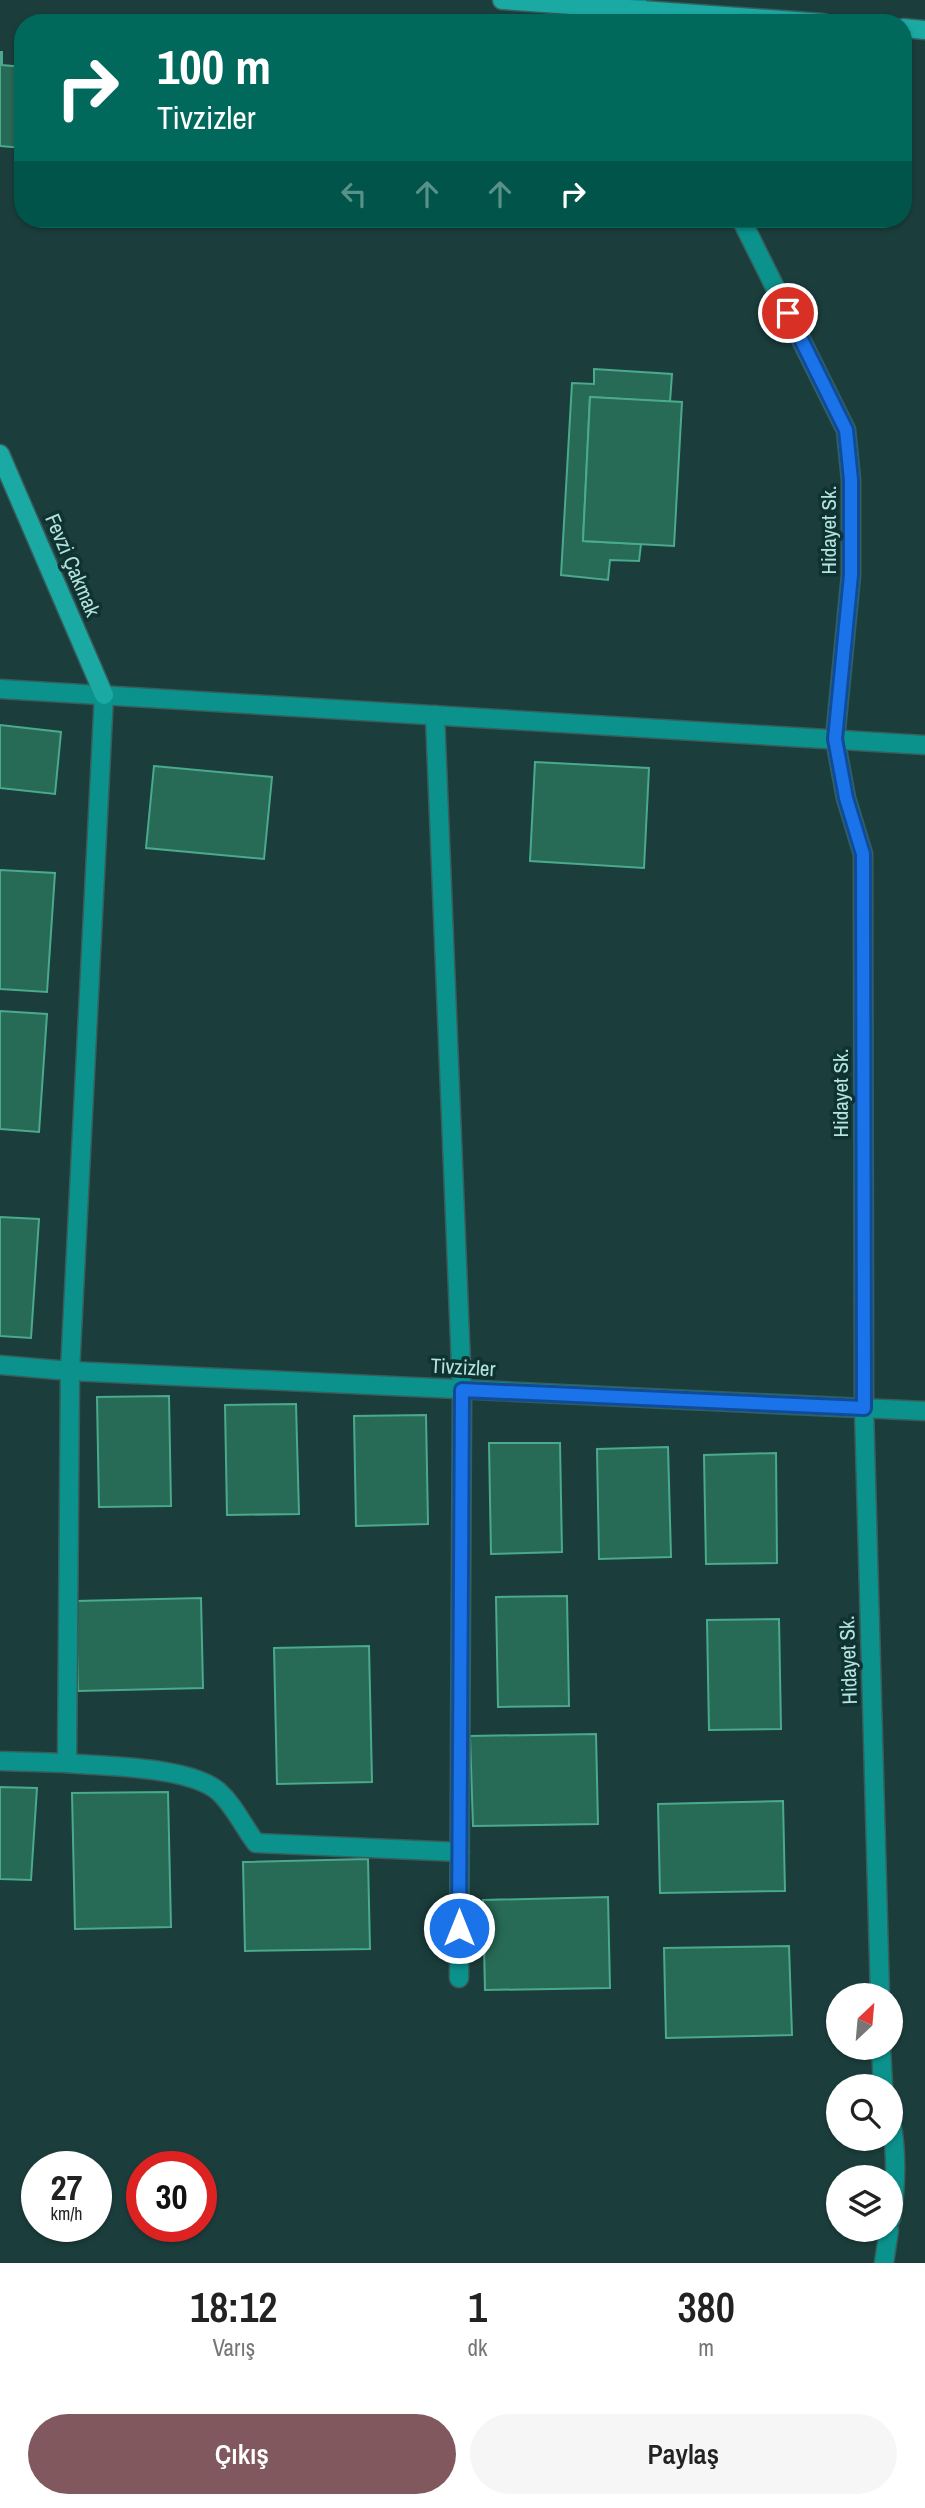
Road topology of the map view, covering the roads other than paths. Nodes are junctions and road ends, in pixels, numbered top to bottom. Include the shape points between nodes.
1 (502, 0) edge
2 (640, 11) edge
3 (686, 14) edge
4 (745, 228) edge
5 (0, 454) edge
6 (0, 688) edge
7 (104, 695) junction
8 (435, 715) junction
9 (835, 739) junction
10 (925, 744) edge
11 (0, 1365) edge
12 (70, 1371) junction
13 (462, 1390) junction
14 (864, 1408) junction
15 (925, 1411) edge
16 (0, 1761) edge
17 (67, 1763) junction
18 (460, 1852) junction
19 (459, 1978) dead end
20 (880, 1983) edge
21 (887, 2242) edge
22 (884, 2263) edge

1 - 2 main road
2 - 3 main road
4 - 9 street, Hidayet Sk. via 846,430 851,575
5 - 7 main road, Fevzi Çakmak
6 - 7 street
7 - 8 street
7 - 12 street
8 - 9 street
8 - 13 street
9 - 10 street
9 - 14 street, Hidayet Sk. via 863,854
11 - 12 street, Tivzizler
12 - 13 street, Tivzizler
12 - 17 street
13 - 14 street, Tivzizler
13 - 18 street
14 - 15 street, Tivzizler
14 - 20 street, Hidayet Sk.
16 - 17 street
17 - 18 street via 187,1775 216,1789 256,1843
18 - 19 street
21 - 22 street

